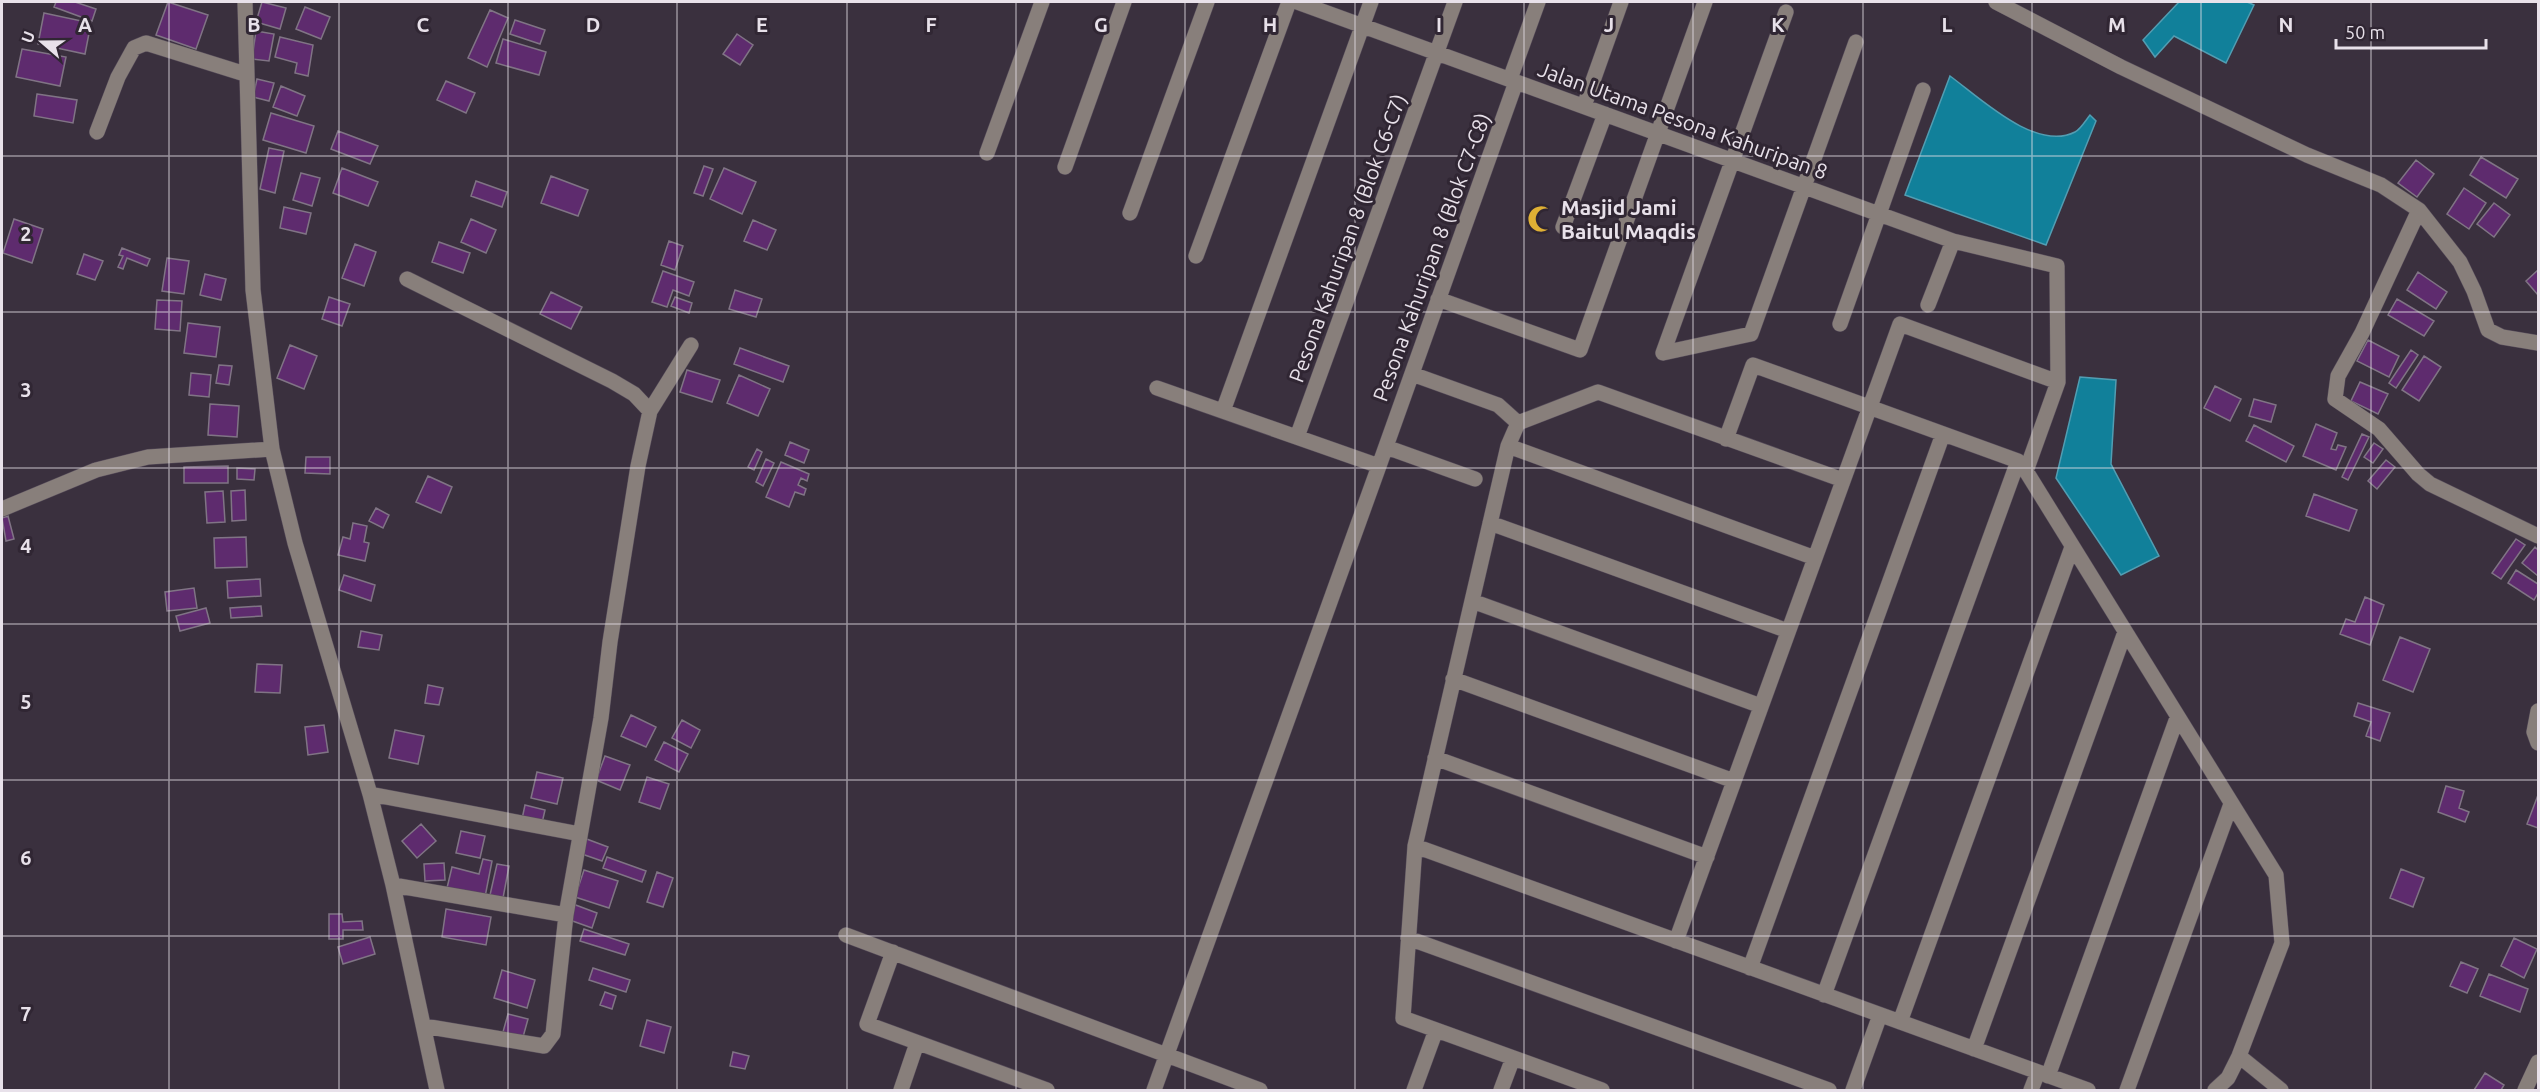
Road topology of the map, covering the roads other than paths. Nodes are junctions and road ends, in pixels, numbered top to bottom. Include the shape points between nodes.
1 (245, 2) edge
2 (1042, 2) edge
3 (1124, 2) edge
4 (1206, 2) edge
5 (1289, 2) edge
6 (1297, 2) edge
7 (1371, 2) edge
8 (1455, 2) edge
9 (1538, 2) edge
10 (1621, 2) edge
11 (1705, 2) edge
12 (1996, 2) edge
13 (1786, 12) dead end
14 (1363, 25) junction
15 (1856, 42) dead end
16 (1437, 52) junction
17 (245, 74) junction
18 (1513, 80) junction
19 (1923, 90) dead end
20 (1584, 106) junction
21 (1605, 114) junction
22 (97, 132) dead end
23 (1658, 133) junction
24 (987, 153) dead end
25 (1733, 160) junction
26 (1065, 167) dead end
27 (1804, 186) junction
28 (2419, 210) junction
29 (1130, 213) dead end
30 (1879, 214) junction
31 (1563, 227) dead end
32 (1953, 241) junction
33 (1196, 256) dead end
34 (407, 279) dead end
35 (1438, 299) junction
36 (1928, 305) dead end
37 (1840, 324) dead end
38 (2538, 343) edge
39 (691, 345) dead end
40 (1412, 374) junction
41 (2058, 382) junction
42 (1157, 388) dead end
43 (1870, 407) junction
44 (650, 411) junction
45 (1223, 411) junction
46 (1518, 423) junction
47 (1943, 434) junction
48 (1297, 437) junction
49 (1726, 438) junction
50 (1508, 446) junction
51 (1386, 447) junction
52 (273, 449) junction
53 (1379, 466) junction
54 (2022, 466) junction
55 (1475, 479) dead end
56 (1843, 480) junction
57 (2, 509) edge
58 (1490, 523) junction
59 (2538, 536) edge
60 (2073, 547) junction
61 (1815, 558) junction
62 (1472, 601) junction
63 (1788, 631) junction
64 (2125, 632) junction
65 (1453, 679) junction
66 (1761, 706) junction
67 (2538, 711) edge
68 (2178, 718) junction
69 (2538, 743) edge
70 (1435, 758) junction
71 (1734, 781) junction
72 (370, 794) junction
73 (2231, 804) junction
74 (580, 834) junction
75 (1415, 846) junction
76 (1707, 857) junction
77 (393, 885) junction
78 (566, 915) junction
79 (846, 935) dead end
80 (1408, 938) junction
81 (1676, 941) junction
82 (893, 952) junction
83 (1750, 968) junction
84 (1824, 995) junction
85 (1880, 1015) junction
86 (1900, 1022) junction
87 (424, 1026) junction
88 (1436, 1030) junction
89 (918, 1042) junction
90 (1974, 1049) junction
91 (1167, 1055) junction
92 (2239, 1056) junction
93 (1513, 1058) junction
94 (2538, 1062) edge
95 (2043, 1074) junction
96 (437, 1090) edge
97 (901, 1090) edge
98 (1047, 1090) edge
99 (1154, 1090) edge
100 (1260, 1090) edge
101 (1414, 1090) edge
102 (1502, 1090) edge
103 (1602, 1090) edge
104 (1829, 1090) edge
105 (1853, 1090) edge
106 (2031, 1090) edge
107 (2088, 1090) edge
108 (2127, 1090) edge
109 (2214, 1090) edge
110 (2281, 1090) edge
111 (2525, 1090) edge

1 - 17 street
2 - 24 street
3 - 26 street
4 - 29 street
5 - 33 street
6 - 14 street, Jalan Utama Pesona Kahuripan 8
7 - 14 street
8 - 16 street, Pesona Kahuripan 8 (Blok C6-C7)
9 - 18 street, Pesona Kahuripan 8 (Blok C7-C8)
10 - 20 street
11 - 23 street
12 - 28 street via 2121,67 2307,155 2381,185
13 - 25 street
14 - 16 street, Jalan Utama Pesona Kahuripan 8
14 - 45 street
15 - 27 street
16 - 18 street, Jalan Utama Pesona Kahuripan 8
16 - 48 street, Pesona Kahuripan 8 (Blok C6-C7)
17 - 22 street via 146,44 134,48
17 - 52 street via 253,290
18 - 20 street, Jalan Utama Pesona Kahuripan 8
18 - 35 street, Pesona Kahuripan 8 (Blok C7-C8)
19 - 30 street
20 - 21 street, Jalan Utama Pesona Kahuripan 8
21 - 23 street, Jalan Utama Pesona Kahuripan 8
21 - 31 street
23 - 25 street, Jalan Utama Pesona Kahuripan 8
23 - 35 street via 1580,350
25 - 27 street, Jalan Utama Pesona Kahuripan 8
25 - 27 street via 1663,353 1751,334
27 - 30 street, Jalan Utama Pesona Kahuripan 8
28 - 38 street via 2460,262 2488,330 2502,337
28 - 59 street via 2338,376 2335,399 2379,429 2430,484
30 - 32 street, Jalan Utama Pesona Kahuripan 8
30 - 37 street
32 - 36 street
32 - 41 street, Jalan Utama Pesona Kahuripan 8 via 2057,266
34 - 44 street via 612,381 634,394
35 - 40 street, Pesona Kahuripan 8 (Blok C7-C8)
39 - 44 street
40 - 46 street via 1498,405
40 - 51 street, Pesona Kahuripan 8 (Blok C7-C8)
41 - 43 street via 1900,324
41 - 54 street
42 - 45 street
43 - 47 street
43 - 49 street via 1753,365
43 - 56 street
44 - 74 street
45 - 48 street
46 - 49 street via 1598,392
46 - 50 street
47 - 54 street
47 - 83 street
48 - 53 street
49 - 56 street
50 - 58 street
50 - 61 street
51 - 53 street, Pesona Kahuripan 8 (Blok C7-C8)
51 - 55 street
52 - 57 street via 148,457 96,470
52 - 72 street via 295,543
53 - 91 street, Pesona Kahuripan 8 (Blok C7-C8)
54 - 60 street
54 - 84 street
56 - 61 street
58 - 62 street
58 - 63 street
60 - 64 street
60 - 86 street
61 - 63 street
62 - 65 street
62 - 66 street
63 - 66 street
64 - 68 street
64 - 90 street
65 - 70 street
65 - 71 street
66 - 71 street
67 - 69 street via 2534,732
68 - 73 street
68 - 95 street
70 - 75 street
70 - 76 street
71 - 76 street
72 - 74 street
72 - 77 street
73 - 92 street via 2276,875 2282,943
73 - 108 street
74 - 78 street
75 - 80 street
75 - 81 street
76 - 81 street
77 - 78 street
77 - 87 street
78 - 87 street via 553,1034 544,1046
79 - 82 street
80 - 88 street via 1403,1018
80 - 104 street
81 - 83 street
82 - 89 street via 867,1024
82 - 91 street
83 - 84 street
84 - 85 street
85 - 86 street
85 - 105 street
86 - 90 street
87 - 96 street
88 - 93 street
88 - 101 street
89 - 97 street
89 - 98 street
90 - 95 street
91 - 99 street, Pesona Kahuripan 8 (Blok C7-C8)
91 - 100 street
92 - 109 street via 2228,1078
92 - 110 street
93 - 102 street
93 - 103 street
94 - 111 street
95 - 106 street
95 - 107 street

